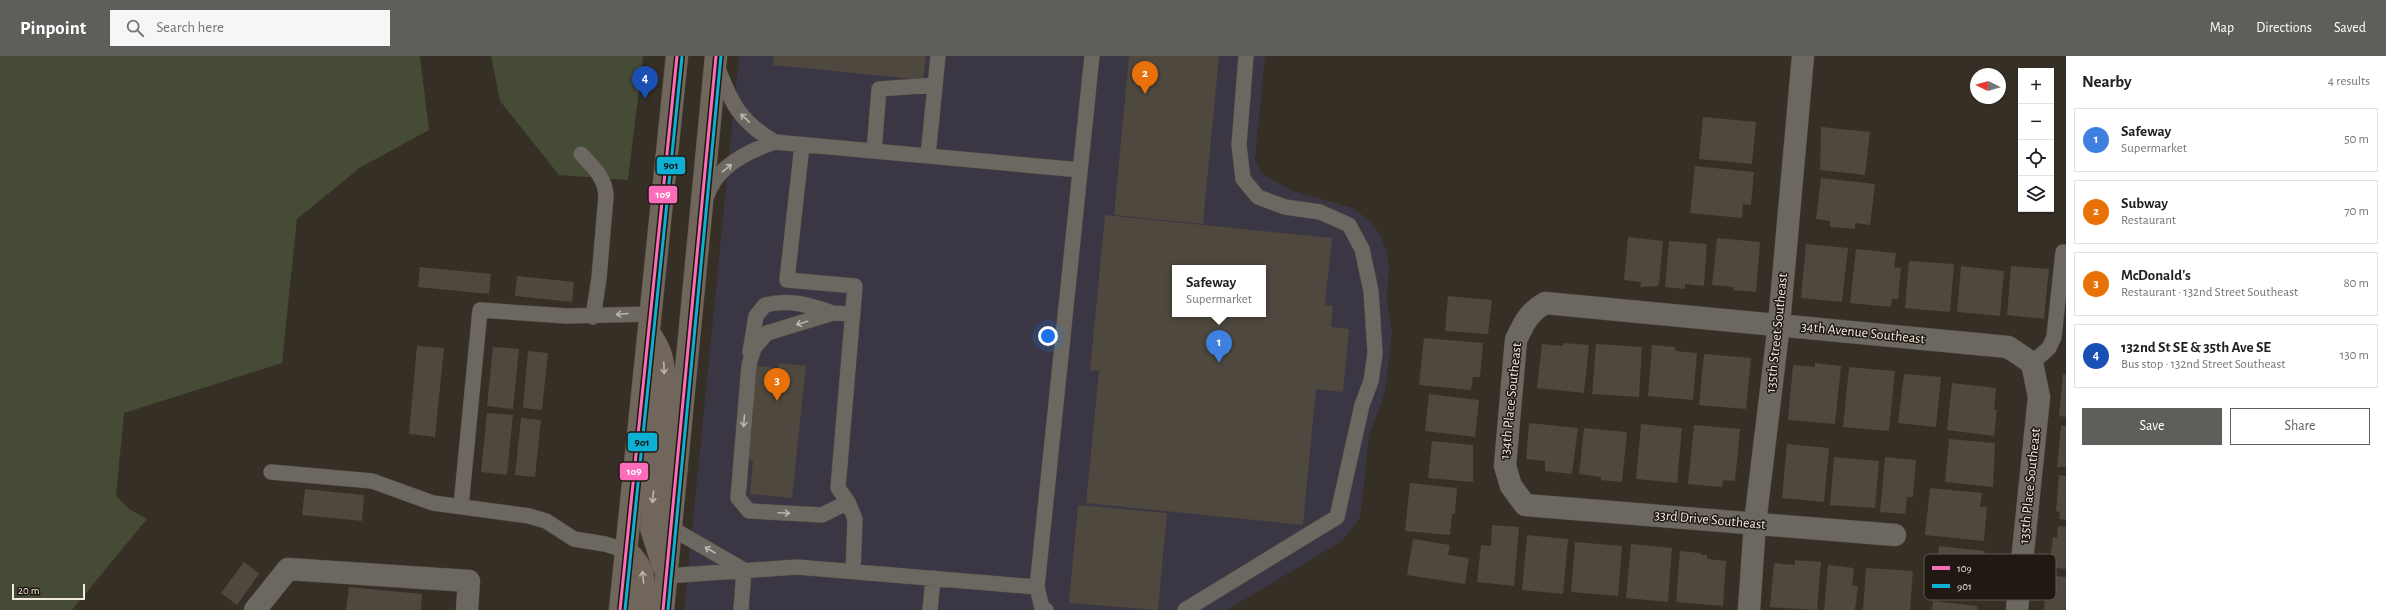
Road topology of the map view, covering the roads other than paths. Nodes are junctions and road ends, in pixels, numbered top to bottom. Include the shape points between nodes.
1 (677, 56) edge
2 (938, 56) edge
3 (1092, 56) edge
4 (1246, 56) edge
5 (1803, 56) edge
6 (716, 59) edge
7 (935, 85) junction
8 (775, 142) junction
9 (802, 145) junction
10 (874, 151) junction
11 (581, 154) dead end
12 (928, 156) junction
13 (1080, 170) junction
14 (699, 227) junction
15 (2063, 252) dead end
16 (1545, 303) joint
17 (833, 313) junction
18 (853, 314) junction
19 (593, 317) junction
20 (650, 323) junction
21 (1779, 324) junction
22 (2032, 363) junction
23 (749, 365) junction
24 (271, 472) dead end
25 (848, 502) junction
26 (1525, 505) joint
27 (461, 506) junction
28 (1755, 523) junction
29 (671, 528) junction
30 (1895, 535) dead end
31 (627, 551) junction
32 (2023, 554) edge
33 (744, 570) junction
34 (853, 572) junction
35 (666, 576) junction
36 (933, 578) junction
37 (1037, 587) junction
38 (2018, 600) edge
39 (255, 610) edge
40 (467, 610) edge
41 (620, 610) edge
42 (642, 610) edge
43 (663, 610) edge
44 (741, 610) edge
45 (930, 610) edge
46 (1046, 610) edge
47 (1185, 610) edge
48 (1749, 610) edge
49 (2017, 610) edge

1 - 20 main road
2 - 7 lane
3 - 13 lane
4 - 47 lane via 1239,145 1243,179 1258,198 1285,207 1320,212 1349,225 1362,249 1371,292 1375,353 1371,381 1362,405 1337,517
5 - 21 street, 135th Street Southeast
8 -> 6 lane via 761,134 736,110 728,97
6 - 14 main road
7 - 10 lane via 879,89
7 - 12 lane
8 - 9 lane
14 -> 8 lane via 709,190 717,176 738,159
9 - 10 lane
9 - 18 lane via 788,280 855,286
10 - 12 lane
11 - 19 lane via 601,176 606,196
12 - 13 lane
13 - 37 lane
14 - 29 main road
15 - 22 lane via 2054,337 2049,348
16 - 21 street, 34th Avenue Southeast
16 - 26 street, 134th Place Southeast via 1532,311 1516,340 1504,466 1511,486
17 - 18 lane
17 -> 23 lane via 767,333 754,348
17 - 23 lane via 803,303 781,301 765,305 756,316
18 - 25 lane via 838,488
20 -> 19 lane via 627,313
19 - 27 lane via 480,310
20 - 31 main road
20 -> 35 main road via 663,360 664,374 650,528
21 - 22 street, 34th Avenue Southeast via 2008,347
21 - 28 street, 135th Street Southeast
22 - 32 street, 135th Place Southeast via 2039,397
23 -> 25 lane via 738,498 742,506 749,511 822,516
24 - 27 lane via 372,481 433,503
25 - 34 lane via 855,520
26 - 28 street, 33rd Drive Southeast
27 - 31 lane via 529,516 546,521 574,539
28 - 30 street, 33rd Drive Southeast
28 - 48 street, 135th Street Southeast
33 -> 29 lane
29 - 35 main road
31 - 41 main road
42 -> 31 main road via 644,574 640,565
33 - 34 lane via 797,567
33 - 35 lane
33 - 44 lane
34 - 36 lane
35 - 43 main road
36 - 37 lane
36 - 45 lane
37 - 46 lane via 1042,608
38 - 49 street, 135th Place Southeast
39 - 40 street via 288,569 469,581

